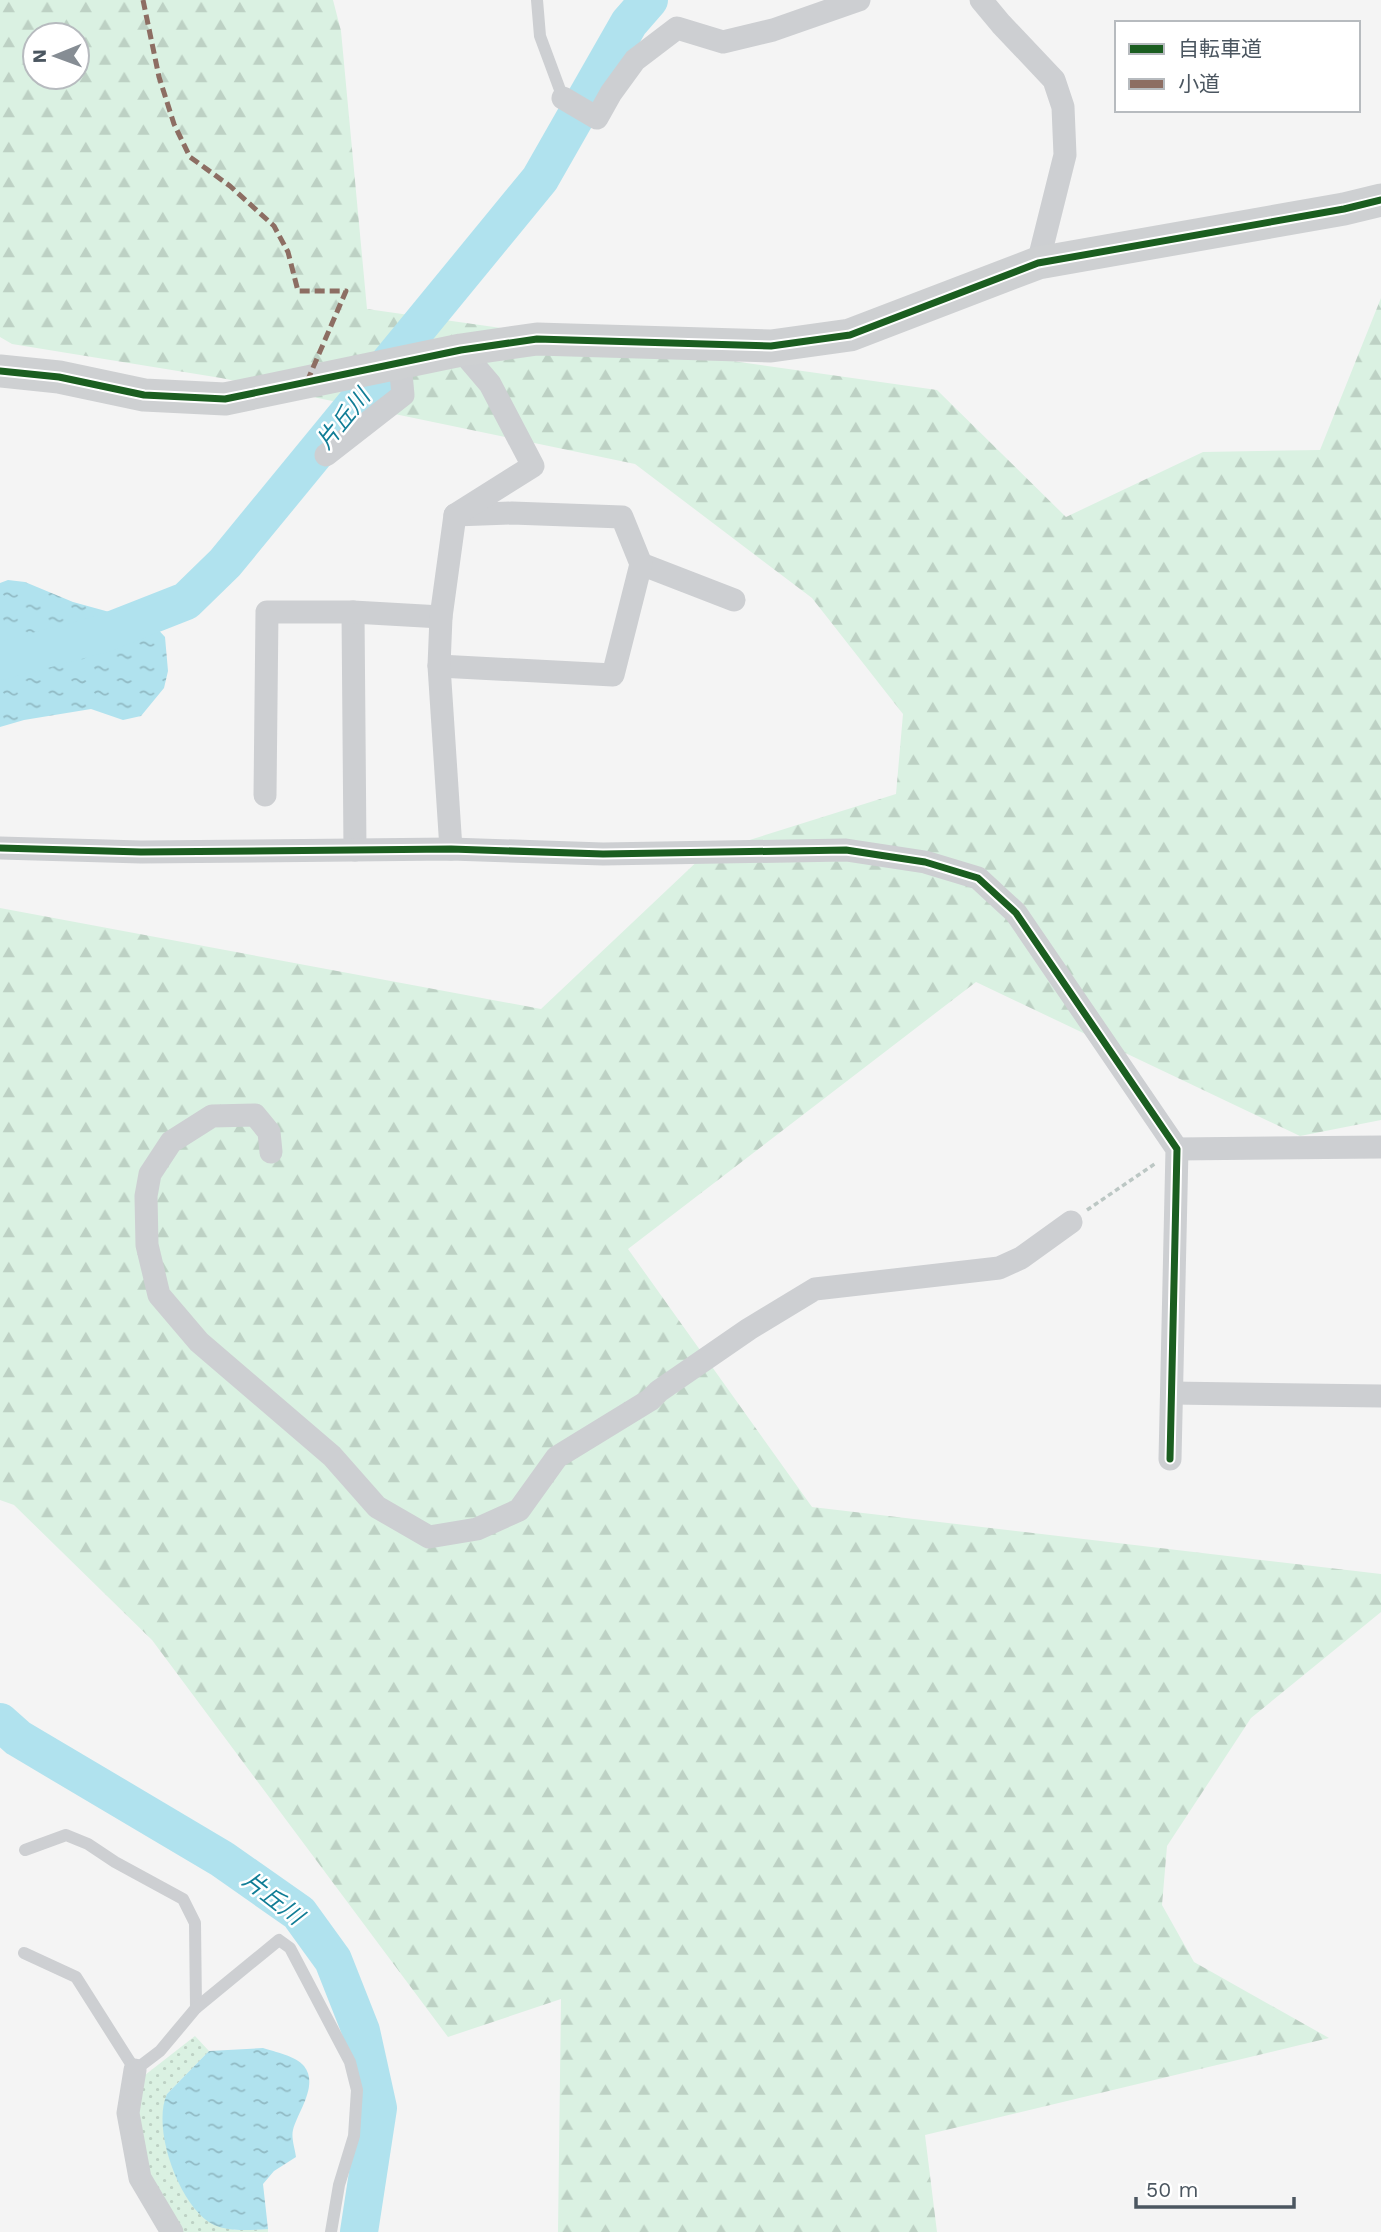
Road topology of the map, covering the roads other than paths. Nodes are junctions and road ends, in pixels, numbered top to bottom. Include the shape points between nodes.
1 (537, 0) edge
2 (859, 0) edge
3 (981, 0) edge
4 (564, 98) joint
5 (1381, 200) edge
6 (1038, 263) junction
7 (461, 350) junction
8 (400, 363) junction
9 (0, 371) edge
10 (326, 454) dead end
11 (455, 515) junction
12 (641, 564) junction
13 (734, 600) dead end
14 (353, 612) junction
15 (441, 617) junction
16 (439, 666) junction
17 (265, 795) dead end
18 (0, 848) edge
19 (451, 849) junction
20 (355, 850) junction
21 (1381, 1147) edge
22 (1177, 1149) junction
23 (271, 1152) dead end
24 (1071, 1222) road end
25 (1172, 1394) junction
26 (1381, 1396) edge
27 (1170, 1459) dead end
28 (25, 1850) dead end
29 (24, 1953) dead end
30 (196, 2008) junction
31 (135, 2070) junction
32 (172, 2232) edge
33 (331, 2232) edge

1 - 4 lane via 540,36
2 - 4 street via 723,42 677,28 635,60 597,118
3 - 6 street via 1054,80 1063,107 1065,155
5 - 6 street
6 - 7 street via 850,335 771,346 537,339
7 - 8 street
7 - 11 street via 490,384 533,466
8 - 9 street via 225,399 144,395 59,377
8 - 10 street via 403,395
11 - 12 street via 622,517
11 - 15 street
12 - 13 street
12 - 16 street via 613,675
14 - 15 street
14 - 17 street via 267,612
14 - 20 street
15 - 16 street
16 - 19 street
18 - 20 street
19 - 20 street
19 - 22 street via 603,854 846,850 925,862 978,878 1016,914
21 - 22 street
22 - 25 street
23 - 24 street via 269,1132 255,1115 212,1116 171,1142 150,1174 146,1196 147,1244 159,1295 199,1342 332,1456 377,1507 429,1537 477,1529 519,1510 557,1457 816,1289 999,1268
25 - 26 street
25 - 27 street
28 - 30 lane via 66,1835 183,1899 195,1923
29 - 31 lane via 76,1977
30 - 31 lane via 160,2051
30 - 33 lane via 279,1940 290,1948 350,2062 357,2090 354,2136
31 - 32 street via 128,2113 140,2178

